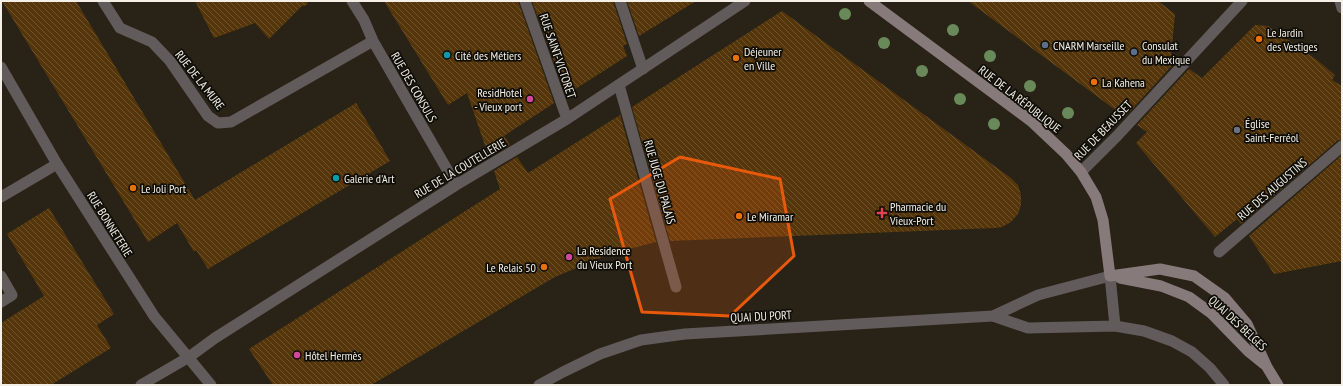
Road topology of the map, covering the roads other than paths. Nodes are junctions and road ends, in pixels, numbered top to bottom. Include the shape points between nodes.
1 (103, 1) edge
2 (352, 1) edge
3 (525, 1) edge
4 (620, 1) edge
5 (745, 1) edge
6 (869, 1) edge
7 (1242, 1) edge
8 (1340, 1) edge
9 (1342, 8) edge
10 (373, 42) junction
11 (1, 67) edge
12 (643, 69) junction
13 (620, 85) junction
14 (566, 120) junction
15 (1342, 146) edge
16 (57, 164) junction
17 (1080, 172) junction
18 (456, 185) junction
19 (1, 197) edge
20 (1219, 252) dead end
21 (1, 276) edge
22 (1110, 276) junction
23 (676, 287) dead end
24 (1, 302) edge
25 (994, 316) junction
26 (1115, 326) junction
27 (189, 357) junction
28 (1267, 367) junction
29 (141, 385) edge
30 (212, 385) edge
31 (539, 385) edge
32 (1224, 385) edge
33 (1278, 385) edge

1 - 10 street, RUE DE LA MURE via 120,28 152,42 166,56 208,116 218,123 231,122
2 - 10 street, RUE DES CONSULS via 364,20
3 - 14 street, RUE SAINT-VICTORET
4 - 12 street
5 - 12 street, RUE DE LA COUTELLERIE
6 - 17 main road, RUE DE LA RÉPUBLIQUE via 1031,121 1066,154
7 - 17 street, RUE DE BEAUSSET via 1117,136
8 - 9 street
10 - 18 street, RUE DES CONSULS
11 - 16 street, RUE BONNETERIE
12 - 13 street, RUE DE LA COUTELLERIE
13 - 14 street, RUE DE LA COUTELLERIE
13 - 23 street, RUE JUGE DU PALAIS
14 - 18 street, RUE DE LA COUTELLERIE
15 - 20 street, RUE DES AUGUSTINS
16 - 19 street
16 - 27 street, RUE BONNETERIE via 154,316
17 - 22 main road, RUE DE LA RÉPUBLIQUE via 1096,197 1103,220
18 - 27 street, RUE DE LA COUTELLERIE
21 - 24 street via 12,295
22 - 25 street, QUAI DU PORT via 1038,295
22 - 26 street
22 - 28 main road, QUAI DES BELGES via 1161,286 1189,297 1211,313
22 - 28 main road, QUAI DES BELGES via 1160,269 1194,276 1226,298 1247,324
25 - 26 street, QUAI DU PORT via 1028,328
25 - 31 street, QUAI DU PORT via 685,334 641,340 600,354
26 - 32 street via 1144,331 1172,341 1192,352
27 - 29 street, RUE DE LA COUTELLERIE
27 - 30 street, RUE BONNETERIE
28 - 33 main road, QUAI DES BELGES

